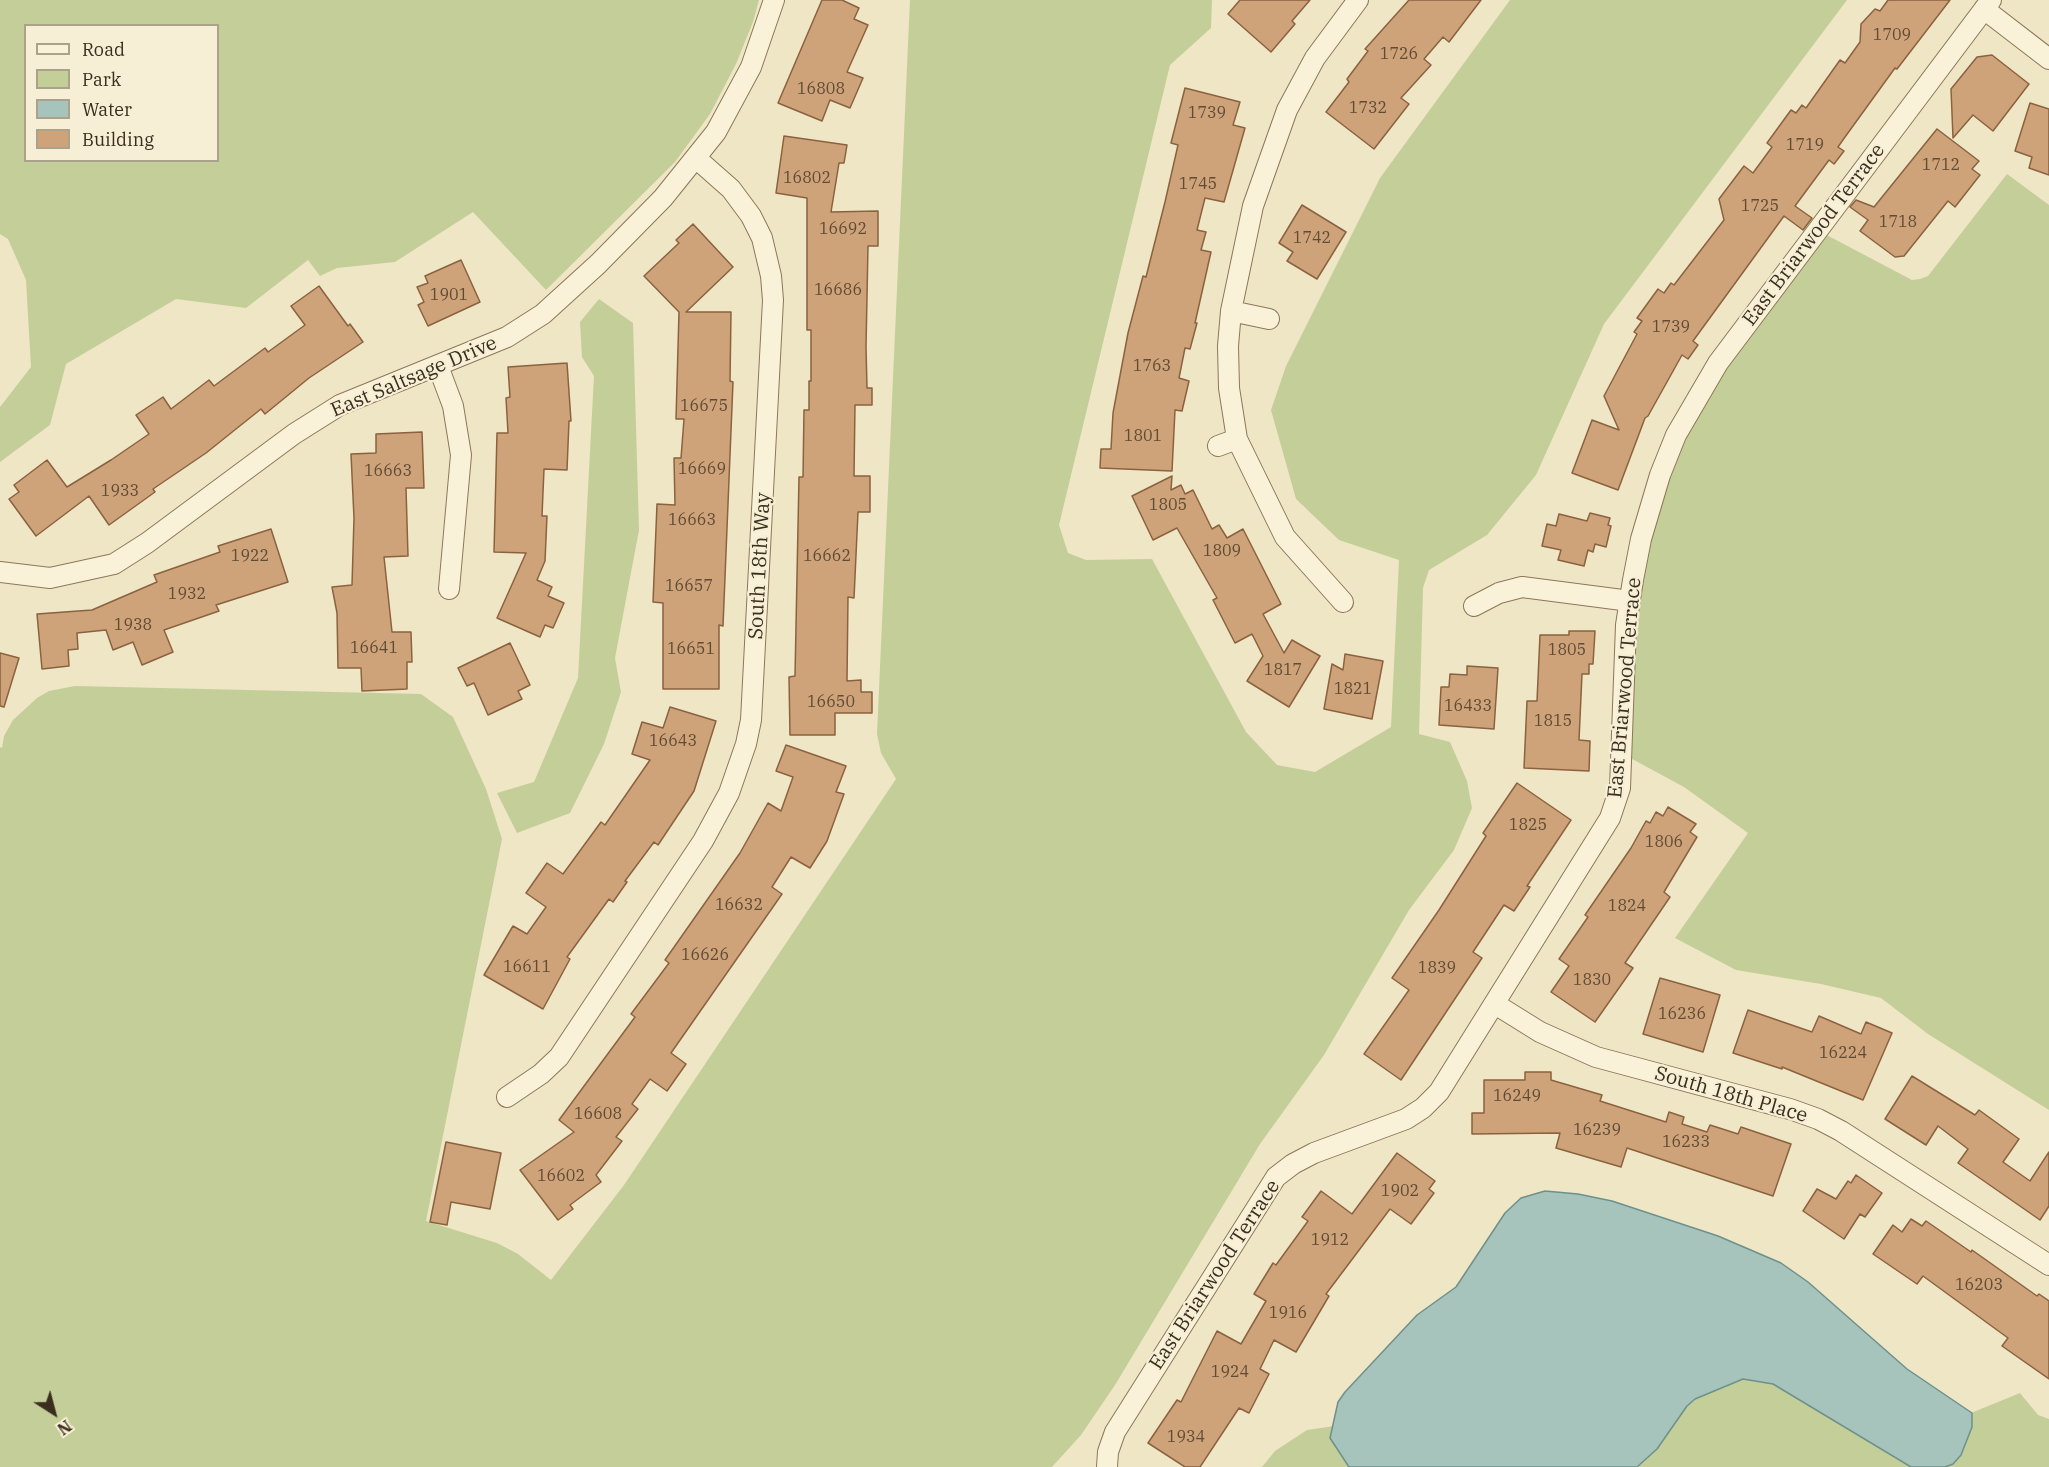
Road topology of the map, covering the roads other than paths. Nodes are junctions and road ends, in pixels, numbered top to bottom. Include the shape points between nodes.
1 (774, 0) edge
2 (1358, 0) edge
3 (1988, 5) edge
4 (2049, 59) edge
5 (697, 159) junction
6 (1231, 311) junction
7 (1269, 319) dead end
8 (438, 366) junction
9 (1238, 439) junction
10 (1218, 446) dead end
11 (0, 572) edge
12 (449, 589) dead end
13 (1630, 601) junction
14 (1343, 602) dead end
15 (1474, 606) dead end
16 (1495, 1004) junction
17 (507, 1097) dead end
18 (2049, 1265) edge
19 (1107, 1467) edge

1 - 5 street via 751,67
2 - 6 street via 1315,58 1287,110 1253,206
3 - 4 street
3 - 13 street, East Briarwood Terrace via 1743,329 1692,403 1660,476 1641,539
5 - 8 street, East Saltsage Drive via 598,264 543,314 507,337
5 - 17 street, South 18th Way via 731,189 751,216 762,238 771,276 751,720 729,793 703,842 559,1057
6 - 7 street
6 - 9 street via 1229,388
8 - 11 street, East Saltsage Drive via 340,405 114,564 50,578
8 - 12 street via 453,406 461,455
9 - 10 street
9 - 14 street via 1285,537
13 - 15 street via 1522,586
13 - 16 street, East Briarwood Terrace via 1617,802
16 - 18 street, South 18th Place via 1540,1032 1596,1057 1818,1119
16 - 19 street, East Briarwood Terrace via 1438,1092 1423,1108 1406,1119 1314,1153 1276,1177 1115,1432

